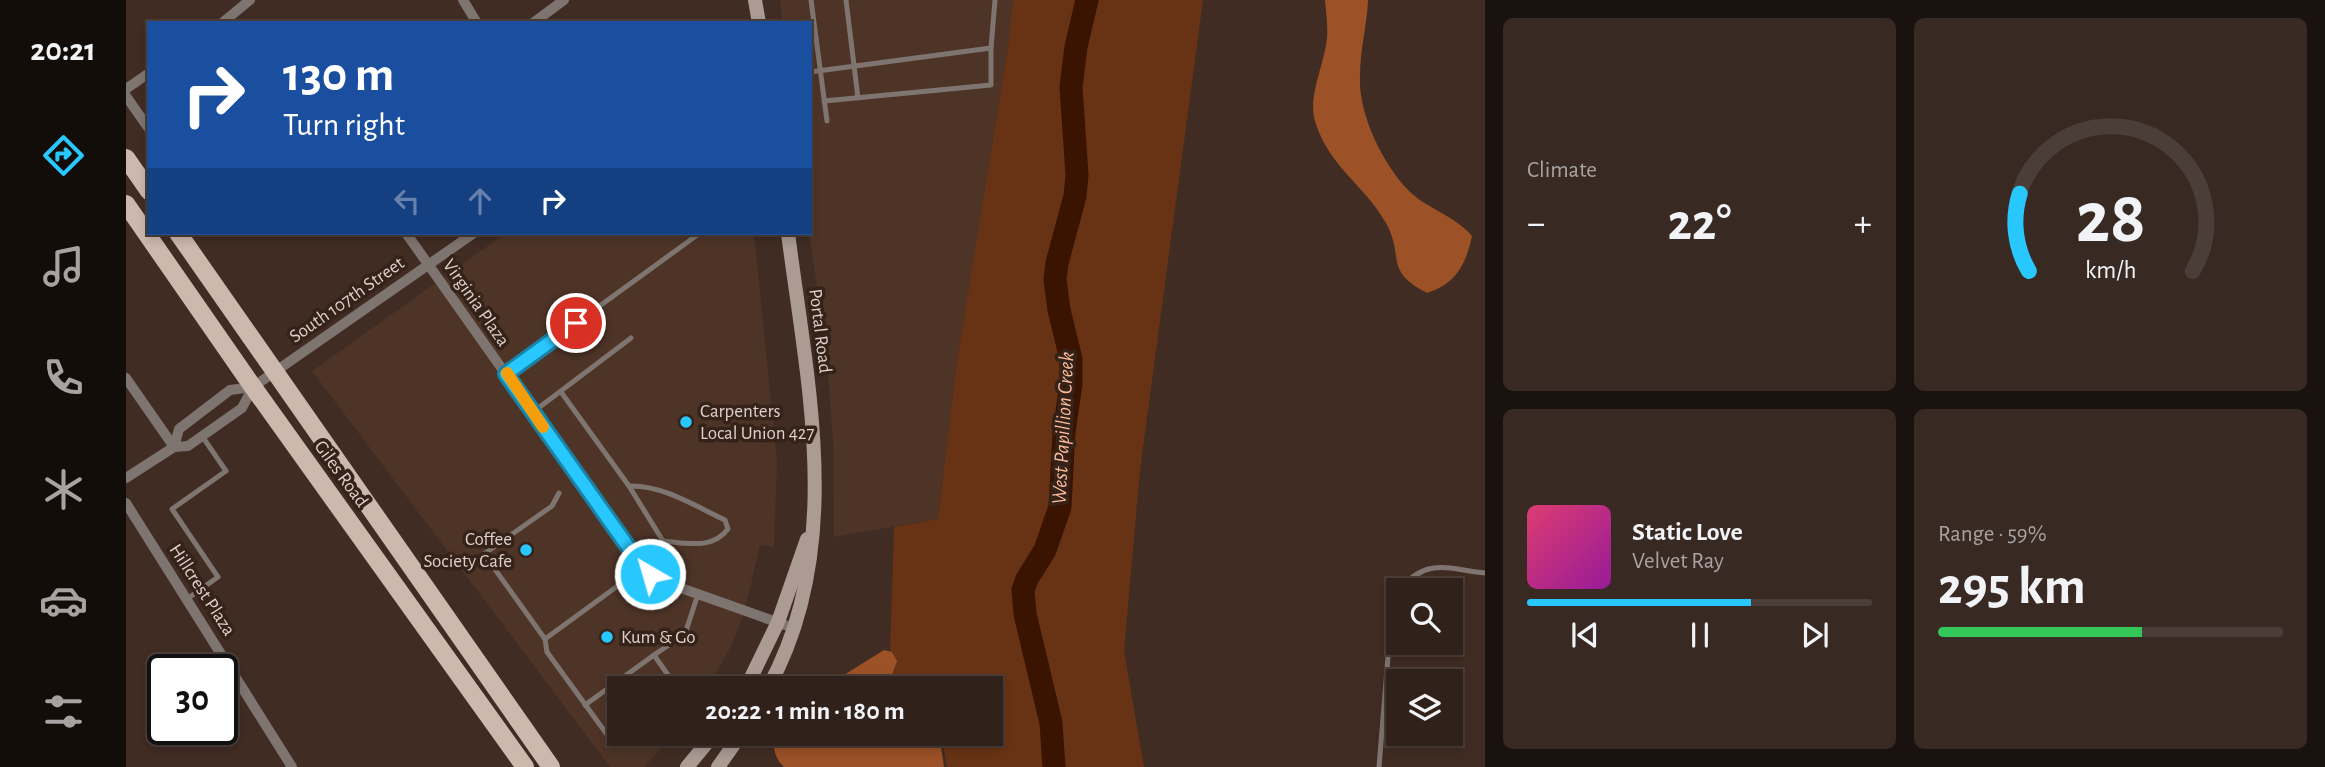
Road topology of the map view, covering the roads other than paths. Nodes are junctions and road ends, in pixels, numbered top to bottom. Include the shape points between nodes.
1 (250, 0) edge
2 (463, 0) edge
3 (564, 0) edge
4 (755, 0) edge
5 (811, 0) edge
6 (846, 0) edge
7 (995, 0) edge
8 (224, 21) edge
9 (476, 21) edge
10 (536, 21) edge
11 (759, 21) edge
12 (991, 48) junction
13 (854, 66) junction
14 (819, 71) junction
15 (812, 72) edge
16 (147, 74) edge
17 (126, 89) edge
18 (126, 96) edge
19 (858, 98) junction
20 (824, 101) junction
21 (827, 121) dead end
22 (147, 126) edge
23 (126, 158) edge
24 (147, 188) edge
25 (126, 204) edge
26 (147, 234) edge
27 (148, 235) edge
28 (179, 235) edge
29 (407, 235) edge
30 (471, 235) edge
31 (697, 235) edge
32 (788, 235) edge
33 (428, 265) junction
34 (631, 338) dead end
35 (275, 372) junction
36 (506, 374) junction
37 (126, 378) edge
38 (253, 387) junction
39 (561, 392) junction
40 (533, 412) junction
41 (202, 436) junction
42 (174, 447) junction
43 (126, 478) edge
44 (629, 486) junction
45 (559, 493) dead end
46 (126, 503) edge
47 (813, 517) junction
48 (663, 541) junction
49 (643, 566) junction
50 (1485, 573) edge
51 (1409, 578) edge
52 (698, 594) junction
53 (187, 599) junction
54 (778, 622) junction
55 (794, 628) junction
56 (545, 639) junction
57 (654, 655) junction
58 (1388, 655) edge
59 (669, 676) edge
60 (752, 676) edge
61 (774, 676) edge
62 (586, 705) junction
63 (607, 734) edge
64 (704, 746) edge
65 (733, 746) edge
66 (292, 767) edge
67 (524, 767) edge
68 (551, 767) edge
69 (687, 767) edge
70 (718, 767) edge
71 (1379, 767) edge

1 - 8 street
2 - 9 street
3 - 10 street
4 - 11 main road
5 - 14 lane
6 - 13 lane
7 - 12 lane
12 - 13 lane
12 - 19 lane via 990,86
13 - 14 lane
13 - 19 lane
14 - 15 lane
14 - 20 lane
16 - 17 street
18 - 22 street
19 - 20 lane
20 - 21 lane
23 - 24 main road
25 - 26 main road, Giles Road
27 - 38 main road, Giles Road
28 - 35 main road, Giles Road
29 - 33 street, Virginia Plaza
30 - 33 street, South 107th Street
31 - 36 lane
32 - 47 main road, Portal Road via 816,449
33 - 35 street, South 107th Street
33 - 36 street, Virginia Plaza
34 - 39 lane
35 - 38 street, South 107th Street
35 - 68 main road, Giles Road
36 - 40 street, Virginia Plaza
37 - 42 street
38 - 41 street via 242,408
38 - 42 street via 230,390 179,429
38 - 67 main road, Giles Road
39 - 40 lane
39 - 44 lane
40 - 49 street, Virginia Plaza
41 - 42 street via 188,446
41 - 53 lane via 226,471 172,509 218,577
42 - 43 street
44 - 48 lane
44 - 48 lane via 670,495 725,520 728,529 712,543
45 - 56 lane via 552,506 484,554
46 - 53 street, Hillcrest Plaza
47 - 54 main road, Portal Road
47 - 55 main road, Portal Road via 812,551
48 - 49 lane
49 - 52 street, Virginia Plaza via 664,582
49 - 56 lane
50 - 51 lane via 1426,568
52 - 54 street, Virginia Plaza
52 - 57 lane via 685,634
53 - 66 street, Hillcrest Plaza
54 - 55 street, Virginia Plaza
54 - 60 main road, Portal Road
55 - 61 main road, Portal Road
56 - 62 lane via 547,652
57 - 59 lane
57 - 62 lane
58 - 71 lane
62 - 63 lane
64 - 69 main road
65 - 70 main road

